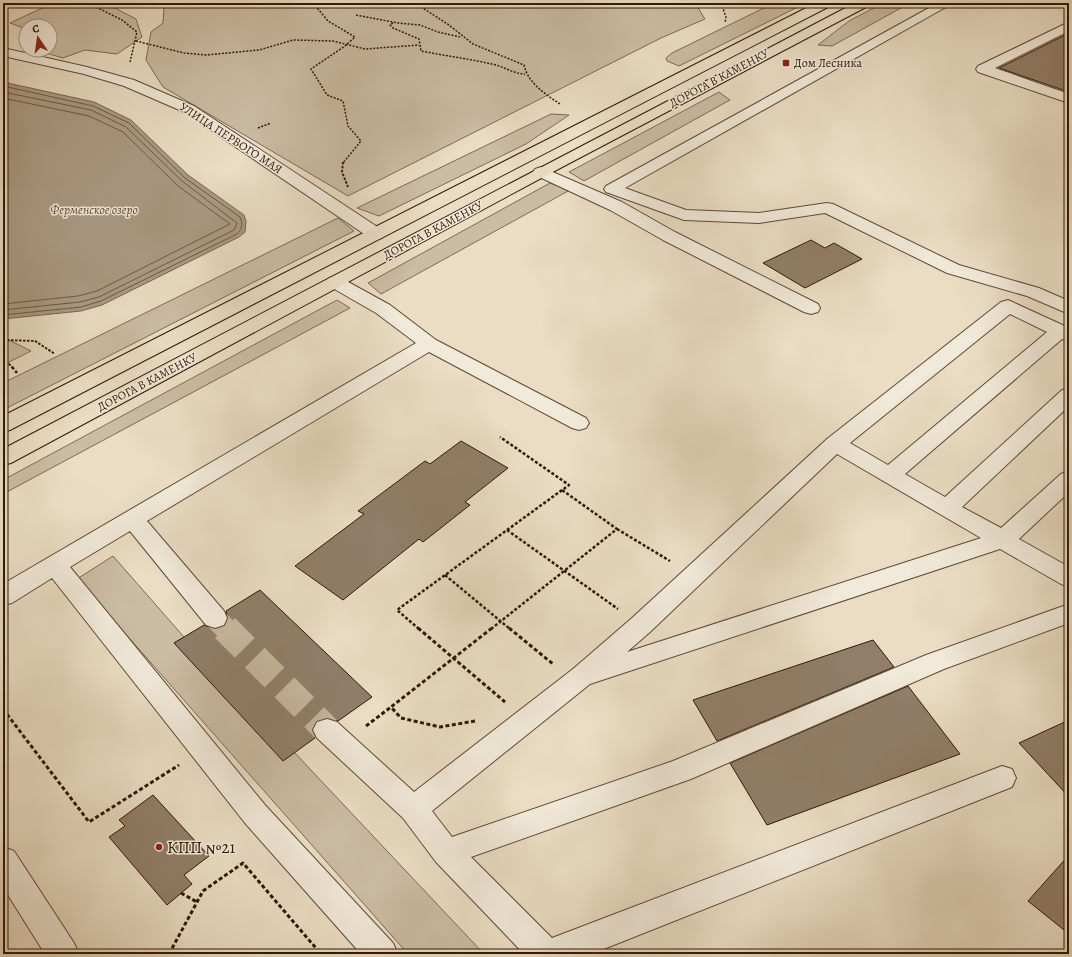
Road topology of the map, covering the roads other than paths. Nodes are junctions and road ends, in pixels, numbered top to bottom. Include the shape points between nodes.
1 (826, 3) edge
2 (864, 3) edge
3 (947, 3) edge
4 (1069, 26) edge
5 (3, 52) edge
6 (1069, 99) edge
7 (541, 172) junction
8 (376, 234) junction
9 (335, 282) junction
10 (811, 308) dead end
11 (1069, 308) edge
12 (1065, 333) edge
13 (429, 344) junction
14 (1069, 395) edge
15 (579, 423) dead end
16 (3, 425) edge
17 (835, 444) junction
18 (3, 458) edge
19 (890, 475) junction
20 (1069, 479) edge
21 (947, 508) junction
22 (133, 519) junction
23 (1003, 540) junction
24 (55, 565) junction
25 (1069, 578) edge
26 (3, 596) edge
27 (1069, 613) edge
28 (215, 618) tunnel mouth
29 (582, 676) junction
30 (326, 730) tunnel mouth
31 (1002, 778) dead end
32 (413, 809) junction
33 (446, 852) junction
34 (3, 861) edge
35 (63, 954) edge
36 (382, 954) edge
37 (546, 954) edge
38 (552, 954) edge

1 - 8 main road, ДОРОГА В КАМЕНКУ
2 - 7 main road, ДОРОГА В КАМЕНКУ
3 - 11 street via 612,189 684,215 759,218 827,208 953,269 1033,292
4 - 6 street via 983,69
5 - 8 street, УЛИЦА ПЕРВОГО МАЯ via 129,83 189,109
7 - 9 main road, ДОРОГА В КАМЕНКУ
7 - 10 street via 616,206 669,236
8 - 16 main road, ДОРОГА В КАМЕНКУ
9 - 13 street via 383,309
9 - 18 main road, ДОРОГА В КАМЕНКУ
12 - 17 street via 1008,306
12 - 19 street
13 - 15 street
13 - 22 street
14 - 21 street
17 - 19 street
17 - 29 street via 641,625
19 - 21 street
20 - 23 street
21 - 23 street
22 - 24 street
22 - 28 street
23 - 25 street
23 - 29 street
24 - 26 street
24 - 36 street via 254,814
27 - 33 street via 936,662 681,770
29 - 32 street
30 - 32 street
31 - 38 street
32 - 33 street
33 - 37 street
34 - 35 street

